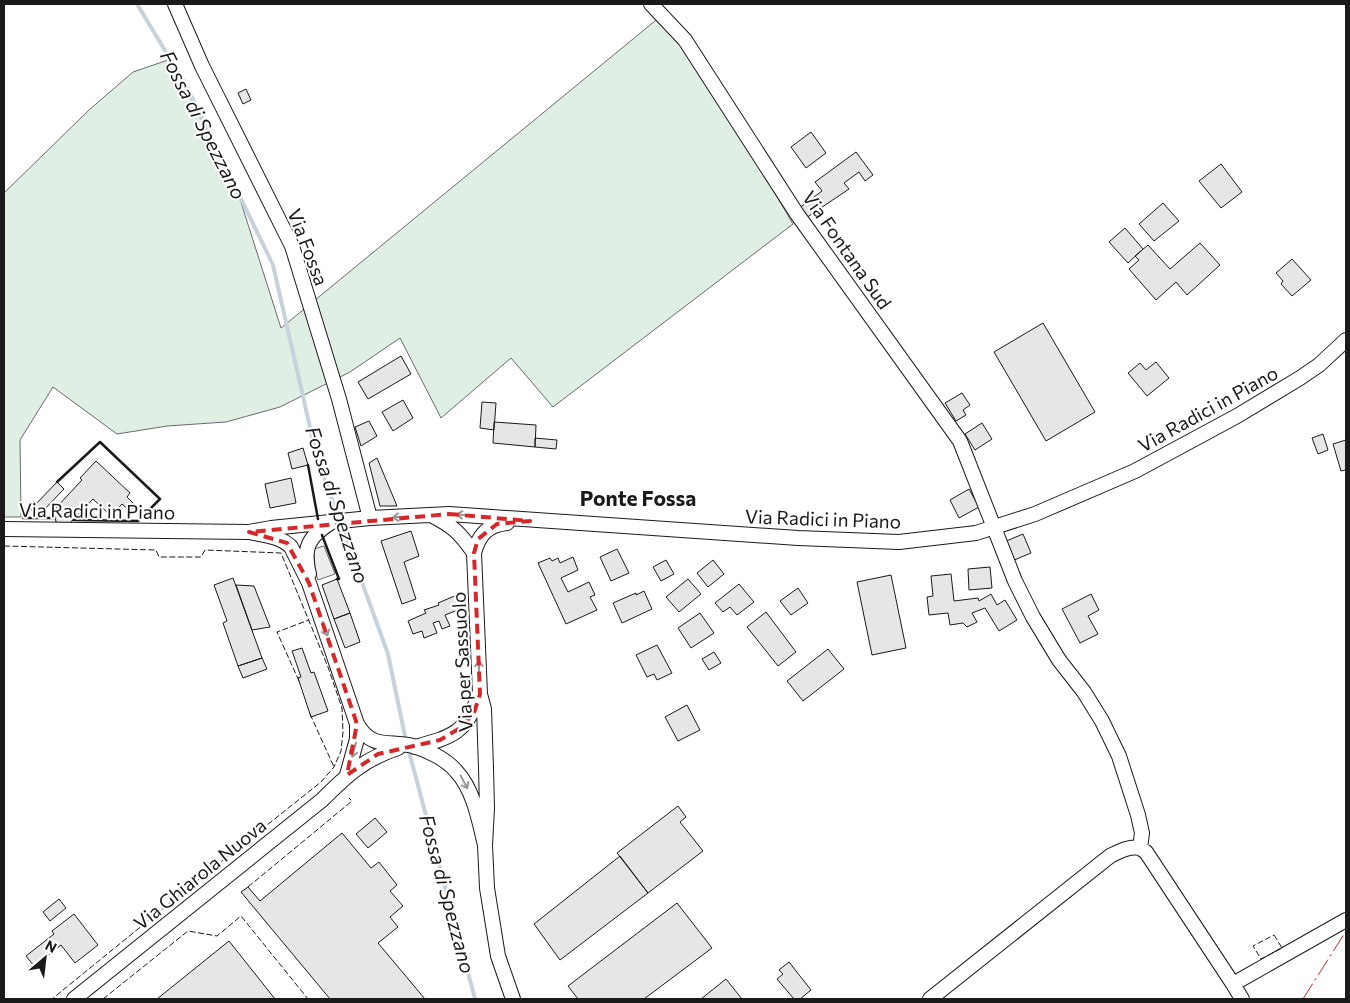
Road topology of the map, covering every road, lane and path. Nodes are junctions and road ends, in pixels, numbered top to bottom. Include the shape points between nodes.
1 (175, 4) edge
2 (651, 4) edge
3 (1346, 340) edge
4 (431, 515) junction
5 (370, 518) junction
6 (530, 521) junction
7 (323, 525) junction
8 (995, 528) junction
9 (4, 529) edge
10 (248, 532) junction
11 (474, 553) junction
12 (309, 583) junction
13 (480, 694) junction
14 (357, 724) junction
15 (419, 747) junction
16 (385, 748) junction
17 (347, 775) junction
18 (485, 845) junction
19 (1140, 848) junction
20 (1346, 920) edge
21 (1233, 984) junction
22 (74, 999) edge
23 (512, 999) edge
24 (930, 999) edge
25 (1242, 999) edge

1 - 5 street, Via Fossa via 202,66 292,246 340,400
2 - 8 street, Via Fontana Sud via 684,40 797,214 960,441
3 - 8 street, Via Radici in Piano via 1300,378 1135,471
4 -> 5 street, Via Radici in Piano
6 -> 4 street, Via Radici in Piano
4 - 11 street via 459,533
5 - 7 street, Via Radici in Piano
6 - 8 street, Via Radici in Piano via 899,542 976,534
6 - 11 street via 497,524 486,529 478,539
7 - 10 street, Via Radici in Piano
7 - 12 street via 308,546
8 - 19 street, Via Fontana Sud via 1033,617 1102,721 1119,756 1140,824
9 - 10 street, Via Radici in Piano
10 - 12 street via 288,543
13 -> 11 street, Via per Sassuolo
12 -> 14 street
13 - 15 street, Via Ghiarola Nuova via 474,713 452,735
13 - 18 street, Via per Sassuolo via 484,709 486,768
14 - 16 street via 361,732
14 -> 17 street via 357,739
15 - 16 street, Via Ghiarola Nuova
15 -> 18 street via 447,762 463,779 476,809
16 - 17 street, Via Ghiarola Nuova
17 - 22 street, Via Ghiarola Nuova via 322,800
18 - 23 street via 493,932
19 - 21 street via 1146,852
19 - 24 street via 1122,850 1110,856
20 - 21 street
21 - 25 street

